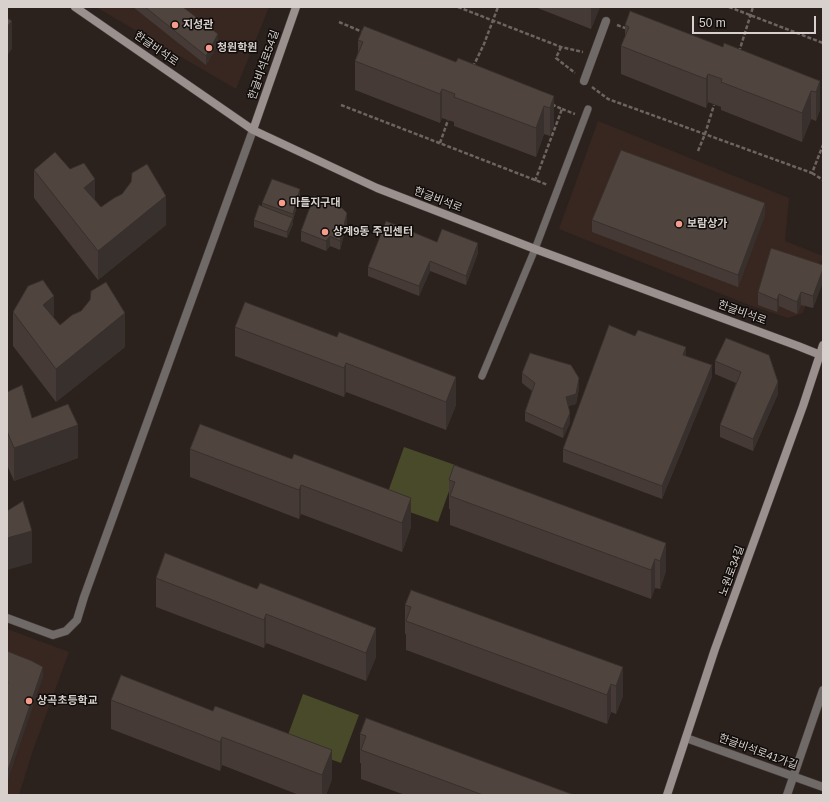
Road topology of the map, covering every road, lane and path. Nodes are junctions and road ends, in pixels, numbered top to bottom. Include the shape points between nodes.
1 (75, 7) edge
2 (296, 7) edge
3 (458, 7) edge
4 (498, 7) edge
5 (729, 7) edge
6 (753, 7) edge
7 (750, 15) junction
8 (492, 20) junction
9 (606, 21) joint
10 (339, 22) dead end
11 (628, 30) edge
12 (368, 34) edge
13 (823, 43) edge
14 (561, 47) junction
15 (595, 54) junction
16 (739, 54) edge
17 (470, 74) edge
18 (584, 81) junction
19 (548, 103) edge
20 (341, 105) dead end
21 (714, 105) edge
22 (588, 109) dead end
23 (448, 120) edge
24 (253, 130) junction
25 (705, 134) junction
26 (440, 143) junction
27 (823, 145) edge
28 (698, 151) dead end
29 (812, 174) junction
30 (823, 180) edge
31 (534, 249) junction
32 (823, 345) edge
33 (821, 355) edge
34 (482, 376) dead end
35 (7, 618) edge
36 (823, 690) edge
37 (686, 738) junction
38 (793, 776) junction
39 (823, 787) edge
40 (667, 795) edge
41 (787, 795) edge

1 - 24 main road, 한글비석로
2 - 24 main road, 한글비석로54길
3 - 8 path
4 - 8 path
5 - 7 path
6 - 7 path
7 - 13 path
7 - 16 path
8 - 14 path
8 - 17 path
9 - 11 path
9 - 15 street
10 - 12 path
14 - 15 path
14 - 18 path via 556,58
15 - 18 street
18 - 25 path via 608,99
19 - 26 path via 562,109 535,181
20 - 26 path
21 - 25 path
22 - 31 lane
23 - 26 path
24 - 31 main road, 한글비석로 via 377,188
24 - 35 street via 77,620 66,632 53,635
25 - 28 path
25 - 29 path
27 - 29 path
29 - 30 path
31 - 33 main road, 한글비석로
31 - 34 lane
32 - 33 main road, 노원로34길
33 - 37 main road, 노원로34길 via 715,649
36 - 38 street
37 - 38 street, 한글비석로41가길
37 - 40 main road, 노원로34길
38 - 39 street, 한글비석로41가길
38 - 41 street

